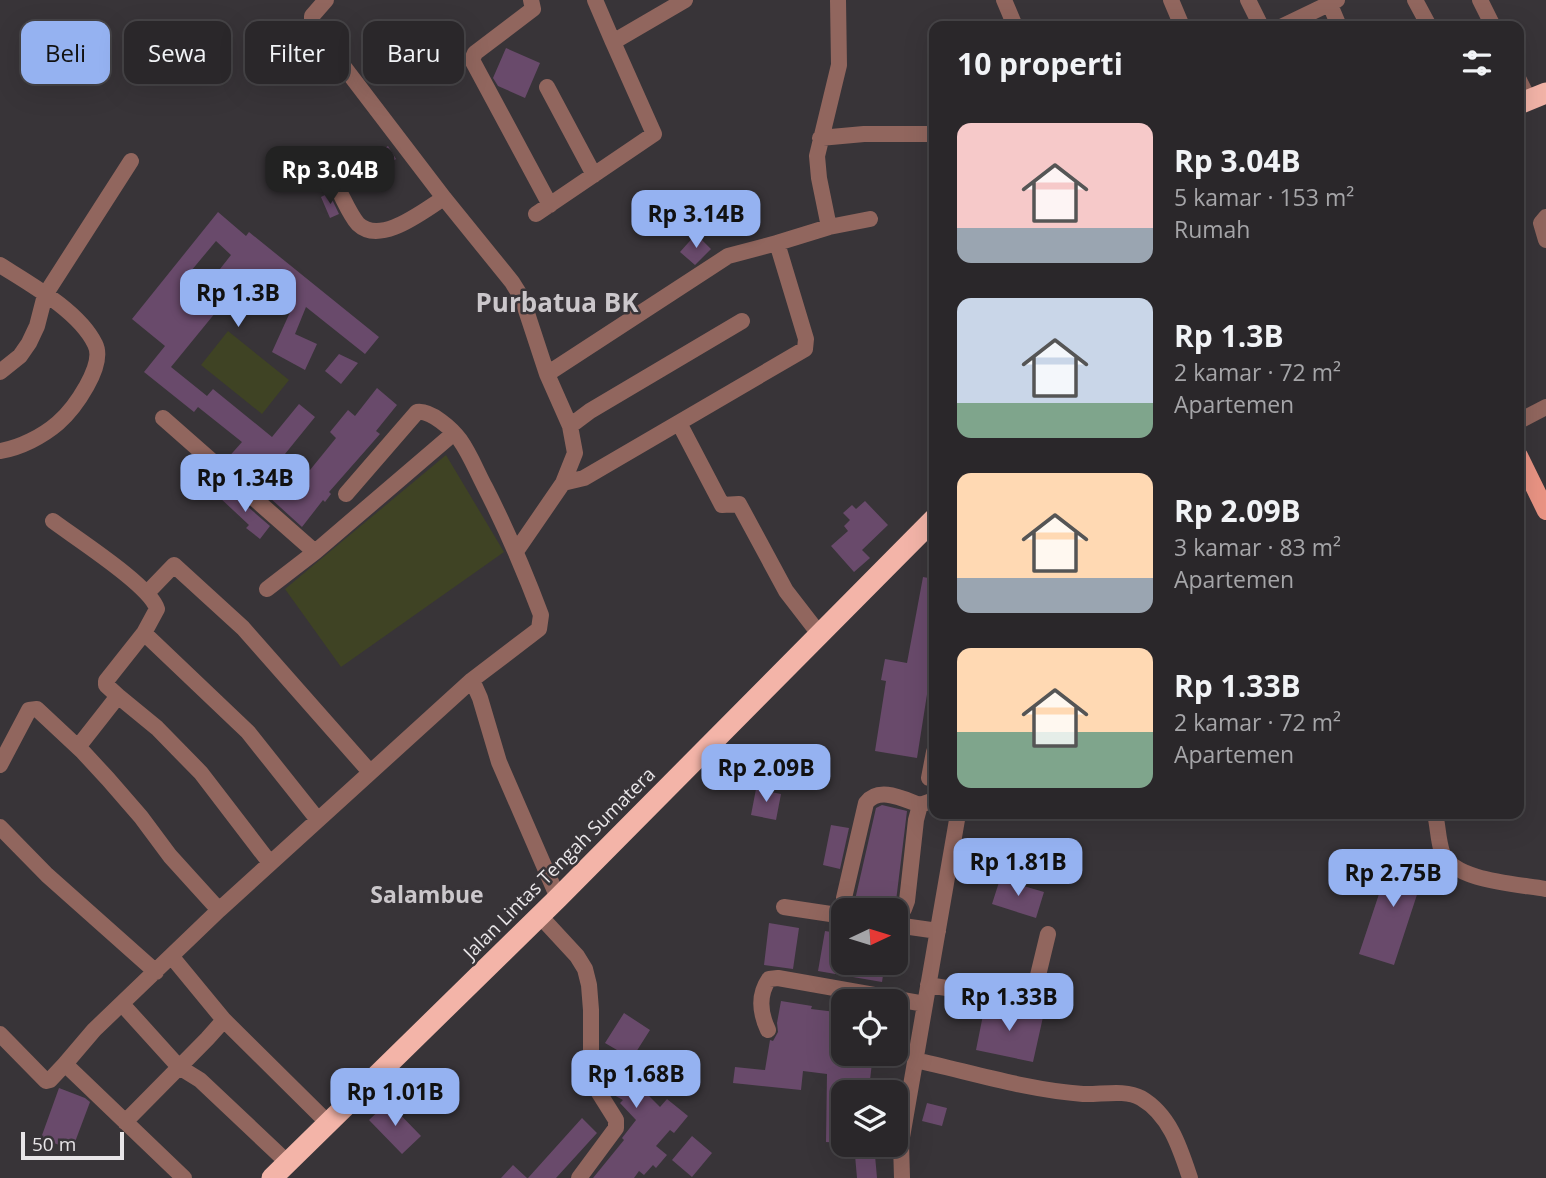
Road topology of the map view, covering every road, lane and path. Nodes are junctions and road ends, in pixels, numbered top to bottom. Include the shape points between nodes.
1 (326, 0) edge
2 (531, 0) edge
3 (595, 0) edge
4 (685, 0) edge
5 (838, 0) edge
6 (1004, 0) edge
7 (1171, 0) edge
8 (1248, 0) edge
9 (1415, 0) edge
10 (1480, 0) edge
11 (1331, 1) edge
12 (1012, 21) edge
13 (1180, 21) edge
14 (1258, 21) edge
15 (1293, 21) edge
16 (1337, 21) edge
17 (1426, 21) edge
18 (1490, 21) edge
19 (612, 42) junction
20 (1524, 86) edge
21 (547, 87) dead end
22 (1536, 100) edge
23 (929, 134) edge
24 (820, 138) junction
25 (131, 161) dead end
26 (594, 175) junction
27 (338, 189) dead end
28 (444, 198) junction
29 (550, 205) junction
30 (536, 214) dead end
31 (1546, 217) edge
32 (870, 219) dead end
33 (829, 227) junction
34 (1546, 240) edge
35 (777, 243) junction
36 (0, 265) edge
37 (45, 295) junction
38 (742, 321) dead end
39 (0, 372) edge
40 (547, 374) junction
41 (1546, 407) edge
42 (163, 418) dead end
43 (1524, 418) edge
44 (679, 423) junction
45 (570, 426) junction
46 (454, 433) junction
47 (0, 451) edge
48 (1524, 466) edge
49 (563, 483) junction
50 (346, 494) dead end
51 (1546, 511) edge
52 (52, 521) dead end
53 (929, 527) edge
54 (517, 550) junction
55 (315, 552) junction
56 (267, 589) dead end
57 (147, 593) junction
58 (144, 633) junction
59 (820, 635) junction
60 (472, 680) junction
61 (118, 696) junction
62 (78, 747) junction
63 (0, 765) edge
64 (370, 772) junction
65 (927, 802) edge
66 (957, 819) edge
67 (1437, 819) edge
68 (318, 820) junction
69 (0, 827) edge
70 (270, 863) junction
71 (1546, 889) edge
72 (558, 898) junction
73 (844, 898) edge
74 (907, 898) edge
75 (784, 907) dead end
76 (219, 910) junction
77 (831, 914) edge
78 (540, 916) junction
79 (908, 927) edge
80 (938, 931) junction
81 (1048, 934) dead end
82 (172, 957) junction
83 (156, 972) junction
84 (928, 985) junction
85 (925, 1003) junction
86 (122, 1004) junction
87 (223, 1020) junction
88 (768, 1030) dead end
89 (0, 1034) edge
90 (915, 1060) junction
91 (65, 1064) junction
92 (180, 1067) junction
93 (125, 1122) junction
94 (328, 1123) junction
95 (280, 1173) edge
96 (184, 1178) edge
97 (579, 1178) edge
98 (902, 1178) edge
99 (1190, 1178) edge

1 - 28 street via 312,16 312,25
2 - 29 street via 533,9 472,60
3 - 19 street
4 - 19 street
5 - 24 street via 839,65
6 - 12 street
7 - 13 street
8 - 14 street
9 - 17 street
10 - 18 street
11 - 15 street
11 - 16 street
19 - 26 street via 654,133
20 - 22 street
21 - 26 street
23 - 24 street
24 - 33 street via 817,167
25 - 37 street
26 - 29 street
27 - 28 street via 358,224 369,230 399,226
28 - 40 street via 522,298
29 - 30 street
31 - 34 street via 1541,223
32 - 33 street
33 - 35 street
35 - 40 street via 728,256
35 - 44 street via 806,339 805,349
36 - 37 street
37 - 39 street via 29,343
37 - 47 street via 86,331 96,345 97,366 58,424 20,446
38 - 45 street
40 - 45 street
41 - 43 street
42 - 55 street
44 - 49 street via 584,478
44 - 59 street via 722,505 739,504 786,590
45 - 49 street via 575,453
46 - 50 street via 418,411
46 - 54 street
46 - 55 street
48 - 51 main road
49 - 54 street
52 - 57 street
53 - 59 highway, Jalan Lintas Tengah Sumatera
54 - 60 street via 541,624
55 - 56 street
57 - 58 street via 157,609
57 - 64 street via 174,565 243,628
58 - 61 street via 106,681
58 - 68 street via 248,732
59 - 72 highway, Jalan Lintas Tengah Sumatera
60 - 64 street
60 - 72 street via 499,762
61 - 62 street
61 - 70 street via 201,773
62 - 63 street via 32,708
62 - 76 street
64 - 68 street
65 - 73 street via 876,794 866,803
65 - 74 street via 916,820
66 - 80 street
67 - 71 street via 1442,853 1451,867 1465,874
68 - 70 street
69 - 83 street
70 - 76 street
72 - 78 highway, Jalan Lintas Tengah Sumatera
75 - 77 street
76 - 82 street
78 - 94 highway, Jalan Lintas Tengah Sumatera
78 - 97 street via 585,969 591,1010 591,1080 616,1120 616,1128
79 - 80 street
80 - 84 street
81 - 84 street via 1034,992 1027,1000
82 - 83 street
82 - 87 street
83 - 86 street
84 - 85 street
85 - 88 street via 769,979 761,1002
85 - 90 street
86 - 91 street
86 - 92 street
87 - 92 street
87 - 94 street
89 - 91 street via 46,1081
90 - 98 street via 901,1143
90 - 99 street via 1040,1088 1139,1096 1157,1110 1174,1135
91 - 93 street
92 - 93 street
92 - 95 street via 200,1080
93 - 96 street
94 - 95 highway, Jalan Lintas Tengah Sumatera

